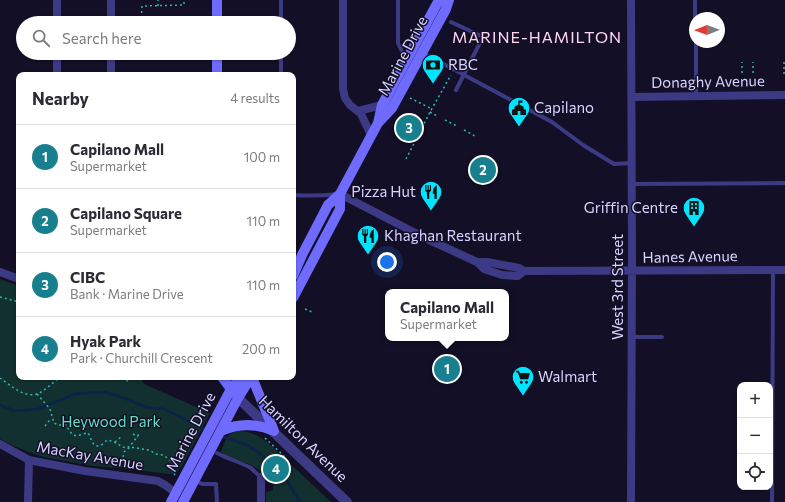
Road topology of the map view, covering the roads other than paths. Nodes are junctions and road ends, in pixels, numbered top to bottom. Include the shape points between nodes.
1 (57, 0) edge
2 (111, 0) edge
3 (217, 0) edge
4 (281, 0) edge
5 (343, 0) edge
6 (398, 0) edge
7 (438, 0) edge
8 (449, 0) edge
9 (631, 0) edge
10 (695, 0) edge
11 (695, 12) edge
12 (57, 16) edge
13 (111, 16) edge
14 (217, 16) edge
15 (281, 16) edge
16 (451, 22) dead end
17 (696, 48) edge
18 (422, 53) junction
19 (57, 60) edge
20 (111, 60) edge
21 (217, 60) edge
22 (281, 60) edge
23 (407, 61) junction
24 (57, 72) edge
25 (111, 72) edge
26 (217, 72) edge
27 (281, 72) edge
28 (464, 75) junction
29 (456, 90) dead end
30 (785, 95) edge
31 (696, 96) junction
32 (632, 97) junction
33 (382, 105) junction
34 (358, 111) junction
35 (378, 123) junction
36 (371, 135) junction
37 (632, 164) junction
38 (785, 183) edge
39 (632, 184) junction
40 (340, 194) junction
41 (296, 195) edge
42 (296, 269) edge
43 (773, 270) junction
44 (785, 270) edge
45 (632, 271) junction
46 (0, 272) edge
47 (16, 278) edge
48 (296, 292) edge
49 (632, 337) junction
50 (662, 337) dead end
51 (249, 380) edge
52 (252, 380) edge
53 (235, 381) edge
54 (238, 398) junction
55 (221, 431) junction
56 (274, 431) junction
57 (0, 444) edge
58 (215, 449) junction
59 (29, 460) junction
60 (260, 477) joint
61 (194, 480) junction
62 (176, 492) junction
63 (28, 502) edge
64 (171, 502) edge
65 (183, 502) edge
66 (217, 502) edge
67 (261, 502) edge
68 (347, 502) edge
69 (631, 502) edge
70 (772, 502) edge

1 - 12 street
2 - 13 street
3 - 14 main road
4 - 15 lane
5 - 34 street via 343,89 345,98
6 - 23 lane via 398,42
7 - 23 main road, Marine Drive
8 - 18 main road, Marine Drive
9 - 32 street, West 3rd Street
10 - 11 lane
16 - 28 lane via 483,37
17 - 31 lane
18 - 28 lane
18 - 35 main road, Marine Drive via 392,108
19 - 24 street
20 - 25 street
21 - 26 main road
22 - 27 lane
23 - 33 main road, Marine Drive
28 - 29 lane
28 - 37 lane via 552,122 614,164
30 - 31 street, Donaghy Avenue
31 - 32 street, Donaghy Avenue
32 - 37 street, West 3rd Street
33 - 34 street
33 - 35 main road, Marine Drive
34 - 36 street
35 - 36 main road, Marine Drive
36 - 40 main road, Marine Drive
37 - 39 street, West 3rd Street
38 - 39 lane
39 - 45 street, West 3rd Street
40 - 41 lane
40 - 42 main road, Marine Drive via 328,205
40 - 45 street, Hanes Avenue via 477,262 484,269 502,275 518,276 524,271
40 - 48 main road, Marine Drive via 340,209
43 - 44 street, Hanes Avenue
43 - 45 street, Hanes Avenue
43 - 70 lane
45 - 49 street, West 3rd Street
46 - 47 street
49 - 50 lane
49 - 69 street, West 3rd Street
51 - 54 main road, Marine Drive
52 - 56 main road
53 - 54 main road
53 - 62 main road, Marine Drive
54 - 55 main road, Marine Drive
54 - 56 street, Hamilton Avenue
55 - 56 main road via 232,426 250,424
55 - 58 main road, Marine Drive
56 - 68 street, Hamilton Avenue
57 - 59 street, MacKay Avenue
58 - 60 lane via 224,457 252,469
58 - 61 main road, Marine Drive
59 - 62 street, MacKay Avenue via 158,481
59 - 63 street
60 - 67 street
61 - 65 main road, Marine Drive
61 - 66 lane via 202,484 216,484
62 - 64 main road, Marine Drive

